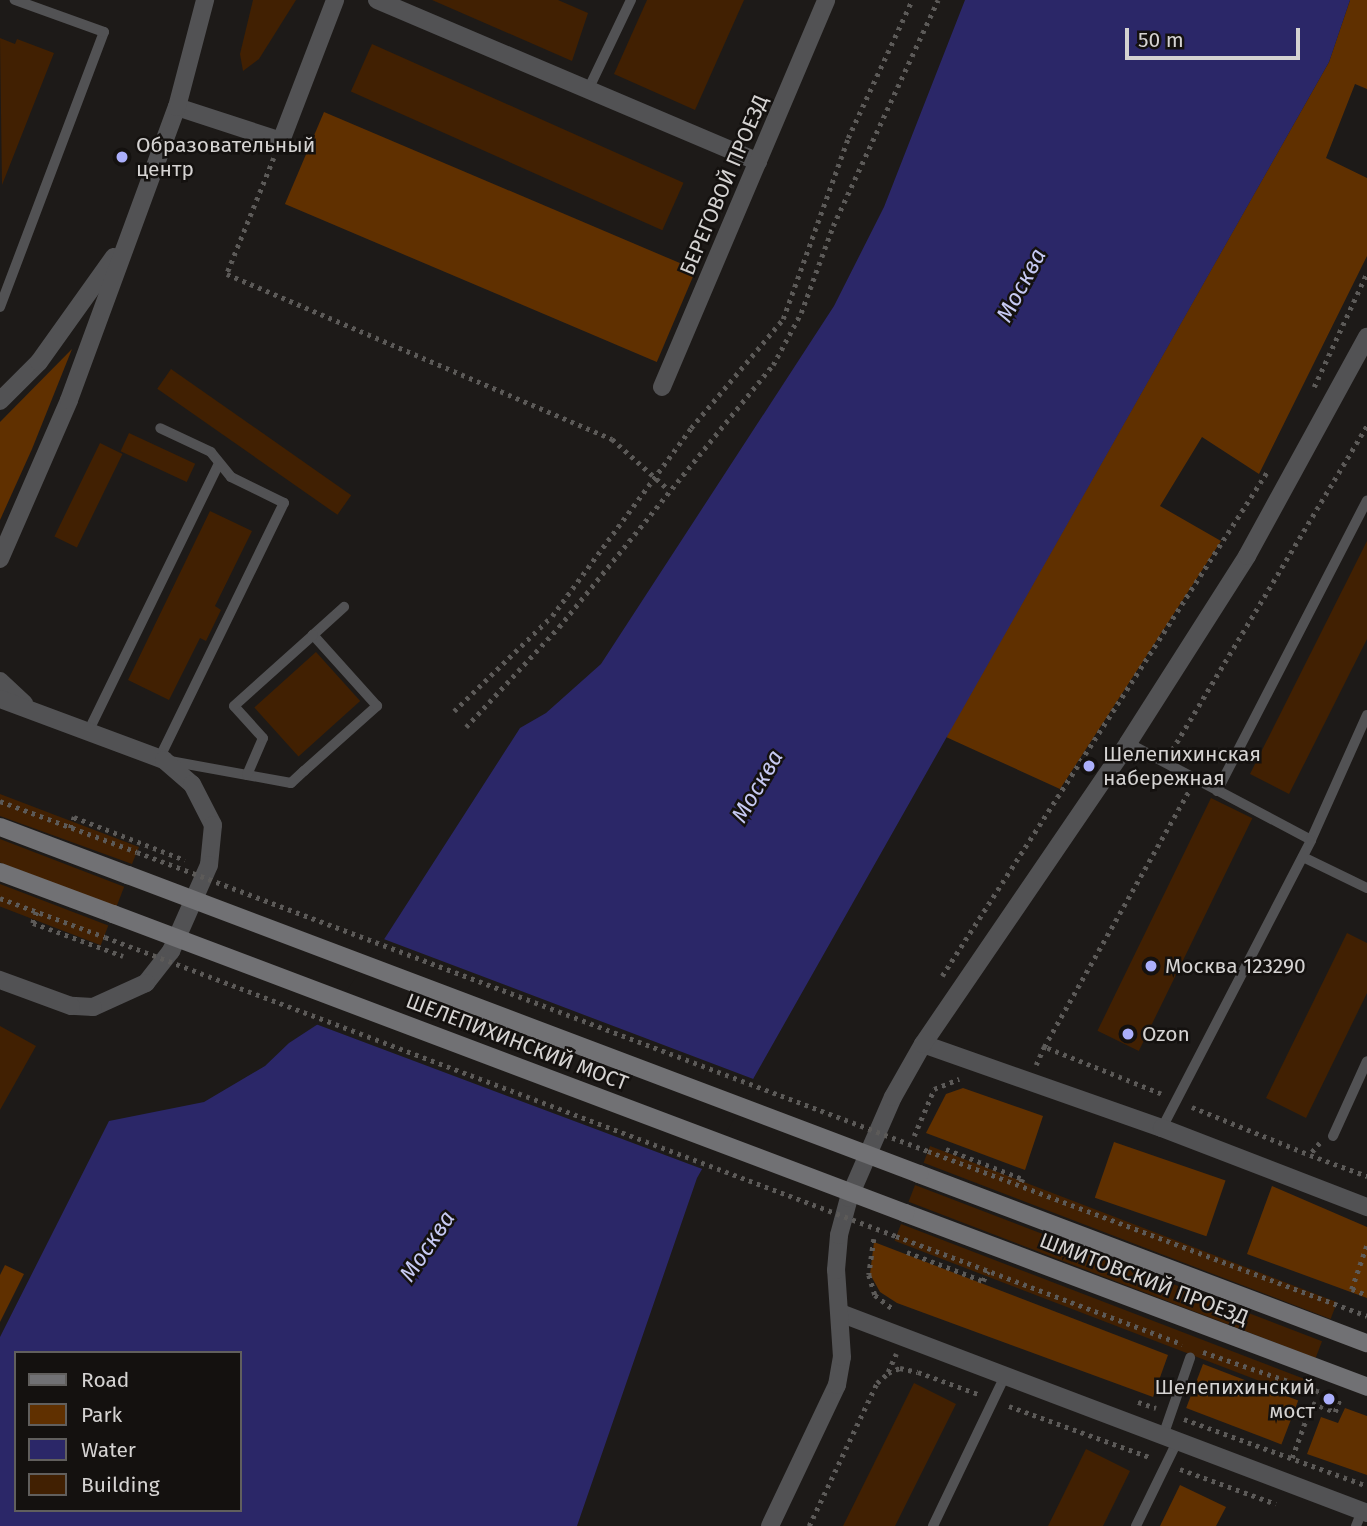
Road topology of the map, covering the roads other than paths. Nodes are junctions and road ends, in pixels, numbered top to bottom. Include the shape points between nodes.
1 (15, 0) edge
2 (205, 0) edge
3 (335, 0) edge
4 (377, 0) edge
5 (631, 0) edge
6 (827, 0) edge
7 (589, 90) junction
8 (177, 107) junction
9 (758, 162) junction
10 (128, 237) junction
11 (0, 307) edge
12 (1367, 337) edge
13 (662, 387) dead end
14 (0, 401) edge
15 (160, 428) dead end
16 (219, 463) junction
17 (1367, 500) edge
18 (0, 559) edge
19 (344, 607) dead end
20 (313, 635) junction
21 (0, 681) edge
22 (0, 699) edge
23 (35, 712) junction
24 (1367, 715) edge
25 (88, 732) junction
26 (1128, 743) junction
27 (161, 760) junction
28 (247, 775) junction
29 (1217, 790) junction
30 (0, 827) edge
31 (1311, 840) junction
32 (1303, 857) junction
33 (0, 872) edge
34 (1367, 888) edge
35 (0, 980) edge
36 (923, 1044) junction
37 (1367, 1061) edge
38 (1162, 1128) junction
39 (1333, 1136) road end
40 (919, 1174) joint
41 (1367, 1207) edge
42 (905, 1213) joint
43 (840, 1313) junction
44 (1367, 1343) edge
45 (1190, 1358) dead end
46 (1005, 1376) junction
47 (1367, 1387) edge
48 (1170, 1439) junction
49 (1363, 1515) edge
50 (770, 1526) edge
51 (933, 1526) edge
52 (1136, 1526) edge

1 - 11 lane via 104,32
2 - 8 street
3 - 8 street via 281,141
4 - 7 street
5 - 7 lane
6 - 9 street, БЕРЕГОВОЙ ПРОЕЗД
7 - 9 street
8 - 10 street
9 - 13 street, БЕРЕГОВОЙ ПРОЕЗД
10 - 14 street via 39,362
10 - 18 street via 69,400
12 - 26 street via 1247,556
15 - 16 lane via 211,452
16 - 25 lane
16 - 27 lane via 231,477 284,503
17 - 29 lane
19 - 20 lane
20 - 28 lane via 234,706 263,738
20 - 28 lane via 377,706 291,783
21 - 23 street
22 - 23 street
23 - 25 street
24 - 31 lane
25 - 27 street
26 - 29 lane
26 - 36 street
27 - 28 lane
27 - 35 street via 192,784 213,825 209,865 171,951 146,983 93,1007 71,1006
29 - 31 lane
30 - 40 main road, ШЕЛЕПИХИНСКИЙ МОСТ, bridge
31 - 32 lane
32 - 34 lane
32 - 38 lane
33 - 42 main road, ШЕЛЕПИХИНСКИЙ МОСТ, bridge
36 - 38 street
36 - 43 street via 871,1143 849,1198 836,1270
37 - 39 lane
38 - 41 street
40 - 44 main road, ШМИТОВСКИЙ ПРОЕЗД
42 - 47 main road, ШМИТОВСКИЙ ПРОЕЗД
43 - 46 street
43 - 50 street via 842,1357 837,1385
45 - 48 lane via 1170,1414
46 - 48 street
46 - 51 lane
48 - 49 street
48 - 52 lane via 1168,1464

